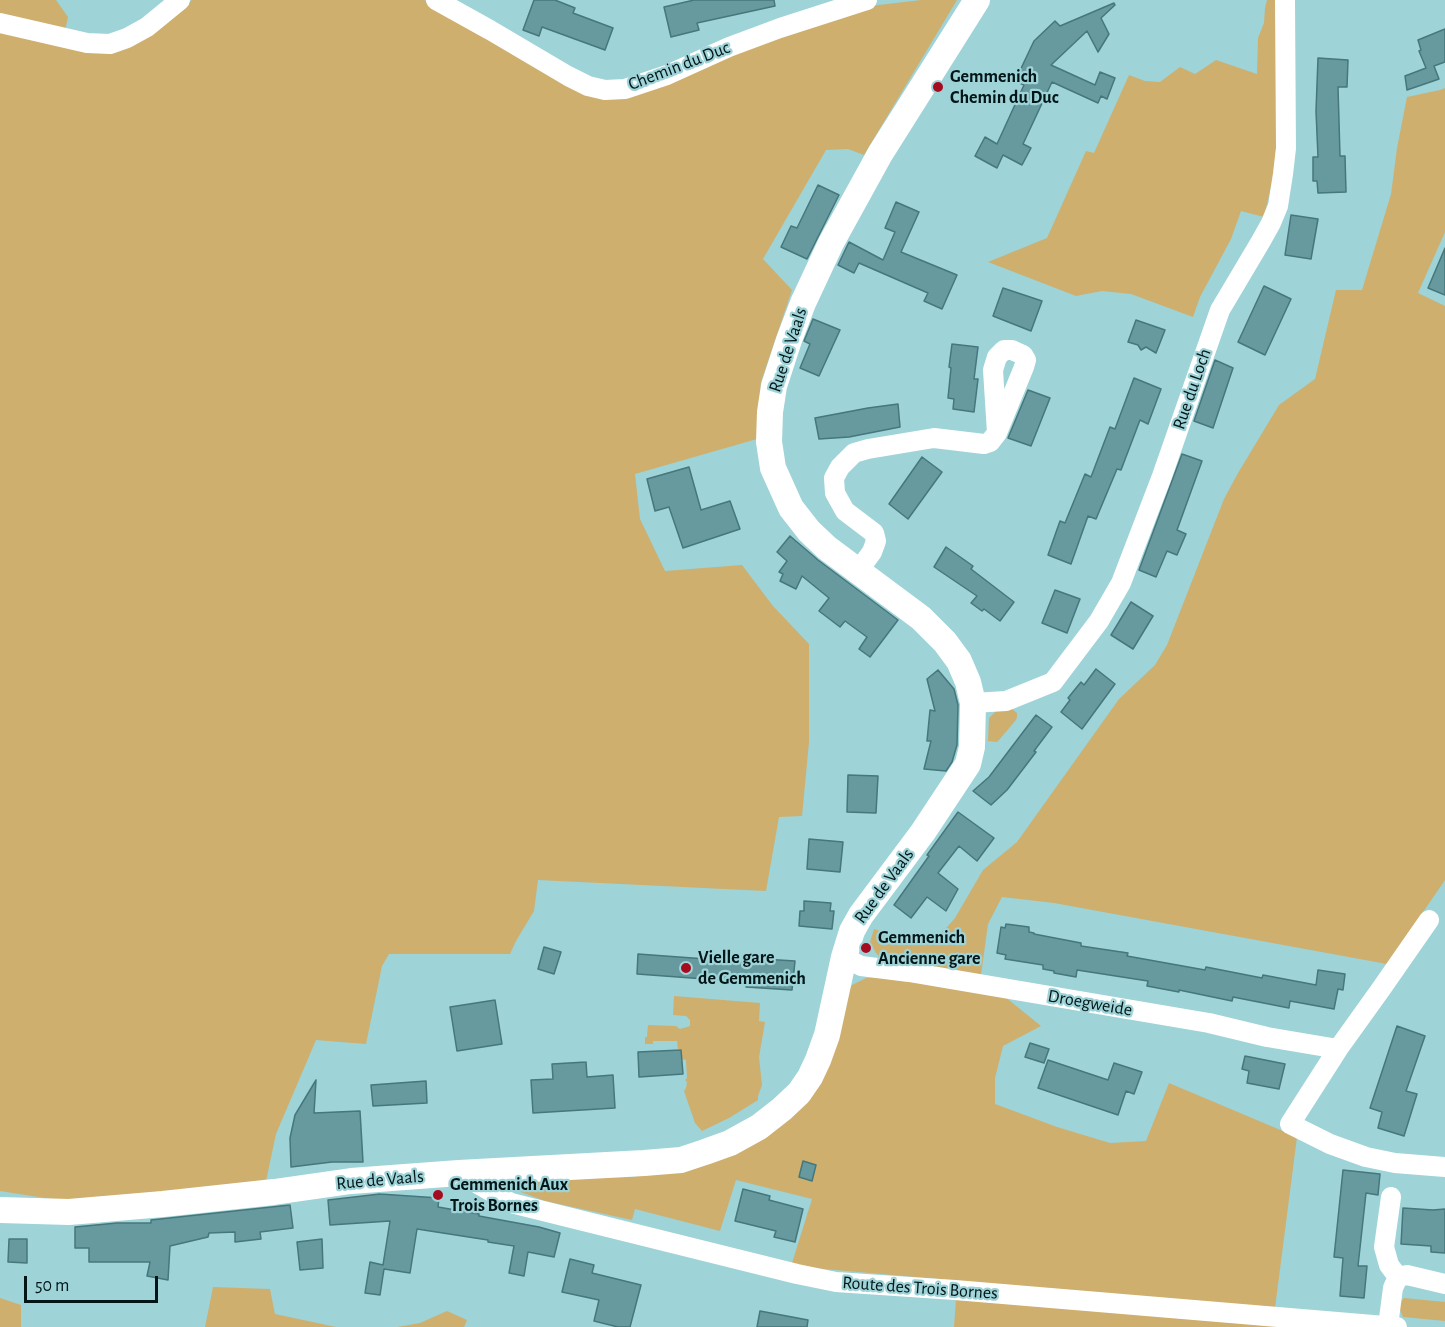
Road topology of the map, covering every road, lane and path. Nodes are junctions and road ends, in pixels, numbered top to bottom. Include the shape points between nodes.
1 (180, 0) edge
2 (436, 0) edge
3 (867, 0) edge
4 (977, 0) edge
5 (1285, 0) edge
6 (0, 23) edge
7 (997, 433) dead end
8 (858, 571) junction
9 (974, 703) junction
10 (1429, 920) dead end
11 (844, 957) junction
12 (1338, 1049) junction
13 (1445, 1167) edge
14 (459, 1173) junction
15 (1391, 1197) dead end
16 (0, 1210) edge
17 (1398, 1277) junction
18 (1445, 1284) edge
19 (1393, 1327) edge

1 - 6 street via 147,27 110,44 87,43
2 - 3 street, Chemin du Duc via 568,76 605,90 625,89 667,75 729,47
4 - 8 main road, Rue de Vaals via 880,154 831,243 800,312 774,386 769,442 773,468 782,489 809,531
5 - 9 street, Rue du Loch via 1286,148 1278,206 1220,310 1121,583 1099,621 1053,682 1006,701
7 - 8 street via 984,444 934,438 854,453 834,478 835,493 844,511 874,533 872,552
8 - 9 main road, Rue de Vaals via 921,618 945,642 959,661
9 - 11 main road, Rue de Vaals via 968,764 861,915
10 - 12 street
11 - 12 street, Droegweide via 861,966 1198,1021
11 - 14 main road, Rue de Vaals via 827,1035 810,1077 790,1101 730,1143 681,1160
12 - 13 street via 1290,1124 1366,1157
14 - 16 main road, Rue de Vaals via 69,1212
14 - 19 street, Route des Trois Bornes via 511,1203 836,1282
15 - 17 street via 1384,1247 1389,1265
17 - 18 street via 1407,1275
17 - 19 street via 1392,1288

